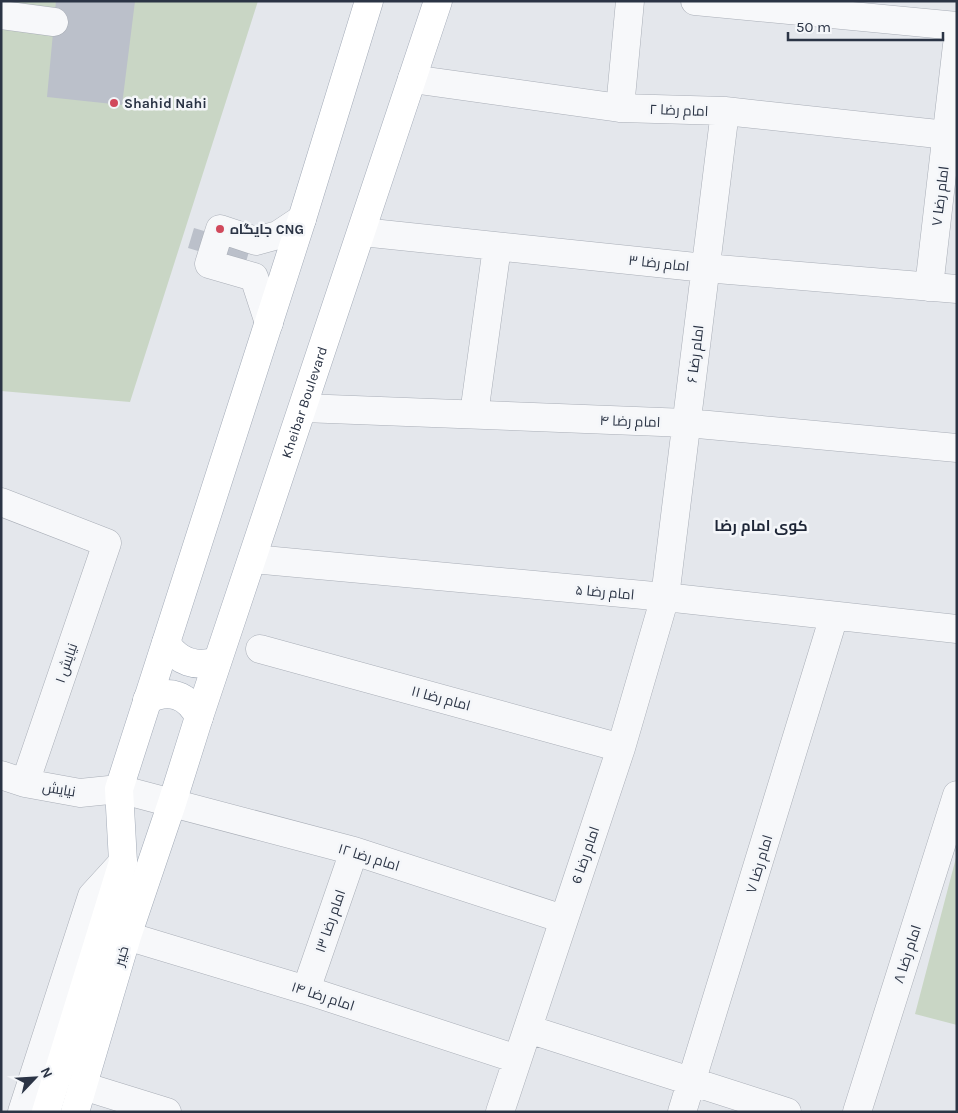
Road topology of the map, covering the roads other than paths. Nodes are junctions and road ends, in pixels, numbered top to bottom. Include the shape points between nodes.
1 (368, 1) edge
2 (438, 1) edge
3 (630, 1) edge
4 (695, 1) edge
5 (1, 15) edge
6 (54, 22) dead end
7 (957, 26) edge
8 (957, 45) edge
9 (412, 80) junction
10 (620, 108) junction
11 (725, 111) junction
12 (947, 135) junction
13 (302, 219) junction
14 (362, 232) junction
15 (497, 247) junction
16 (705, 268) junction
17 (929, 287) junction
18 (957, 289) edge
19 (269, 323) junction
20 (303, 408) junction
21 (474, 414) junction
22 (687, 423) junction
23 (957, 448) edge
24 (1, 502) edge
25 (253, 559) junction
26 (665, 597) junction
27 (834, 616) junction
28 (957, 630) edge
29 (166, 643) junction
30 (260, 648) dead end
31 (217, 661) junction
32 (148, 700) junction
33 (199, 717) junction
34 (621, 748) junction
35 (13, 779) edge
36 (119, 789) junction
37 (957, 795) edge
38 (172, 803) junction
39 (354, 851) junction
40 (123, 862) junction
41 (563, 919) junction
42 (127, 936) junction
43 (306, 990) junction
44 (528, 1029) junction
45 (517, 1060) junction
46 (693, 1082) junction
47 (83, 1086) junction
48 (22, 1112) edge
49 (46, 1112) edge
50 (75, 1112) edge
51 (167, 1112) edge
52 (500, 1112) edge
53 (682, 1112) edge
54 (787, 1112) edge
55 (857, 1112) edge

1 - 13 main road
2 - 9 main road, Kheibar Boulevard
3 - 10 street
4 - 7 street
5 - 6 street
8 - 12 street, امام رضا ۷
9 - 10 street, امام رضا ۲
9 - 14 main road, Kheibar Boulevard
10 - 11 street, امام رضا ۲
11 - 12 street, امام رضا ۲
11 - 16 street, امام رضا ۶
12 - 17 street, امام رضا ۷
13 - 19 main road
13 - 19 street via 278,235 256,241 220,229 214,247 209,264 254,277
14 - 15 street, امام رضا ۳
14 - 20 main road, Kheibar Boulevard
15 - 16 street, امام رضا ۳
15 - 21 street
16 - 17 street, امام رضا ۳
16 - 22 street, امام رضا ۶
17 - 18 street, امام رضا ۳
19 - 29 main road
20 - 21 street, امام رضا ۴
20 - 25 main road, Kheibar Boulevard
21 - 22 street, امام رضا ۴
22 - 23 street, امام رضا ۴
22 - 26 street, امام رضا ۶
24 - 35 street, نیایش ۱ via 107,543
25 - 26 street, امام رضا ۵
25 - 31 main road, Kheibar Boulevard
26 - 27 street, امام رضا ۵
26 - 34 street, امام رضا 6
27 - 28 street, امام رضا ۵
27 - 46 street, امام رضا ۷
29 - 31 main road via 172,652 189,663
29 - 32 main road
30 - 34 street, امام رضا ۱۱
31 - 33 main road, Kheibar Boulevard
32 - 33 main road via 164,694 181,697
32 - 36 main road
33 - 38 main road, Kheibar Boulevard
34 - 41 street, امام رضا 6
35 - 36 street, نیایش via 80,793
36 - 38 street, امام رضا ۱۲
36 - 40 main road
37 - 55 street, امام رضا ۸
38 - 39 street, امام رضا ۱۲
38 - 42 main road, خیبر
39 - 41 street, امام رضا ۱۲
39 - 43 street, امام رضا ۱۳
40 - 48 street via 92,896
40 - 49 main road
41 - 44 street, امام رضا 6
42 - 43 street, امام رضا ۱۴
42 - 47 main road, خیبر
43 - 45 street, امام رضا ۱۴
44 - 45 street, امام رضا 6
44 - 46 street
45 - 52 street, امام رضا 6
46 - 53 street, امام رضا ۷
46 - 54 street
47 - 50 main road, خیبر
47 - 51 street

